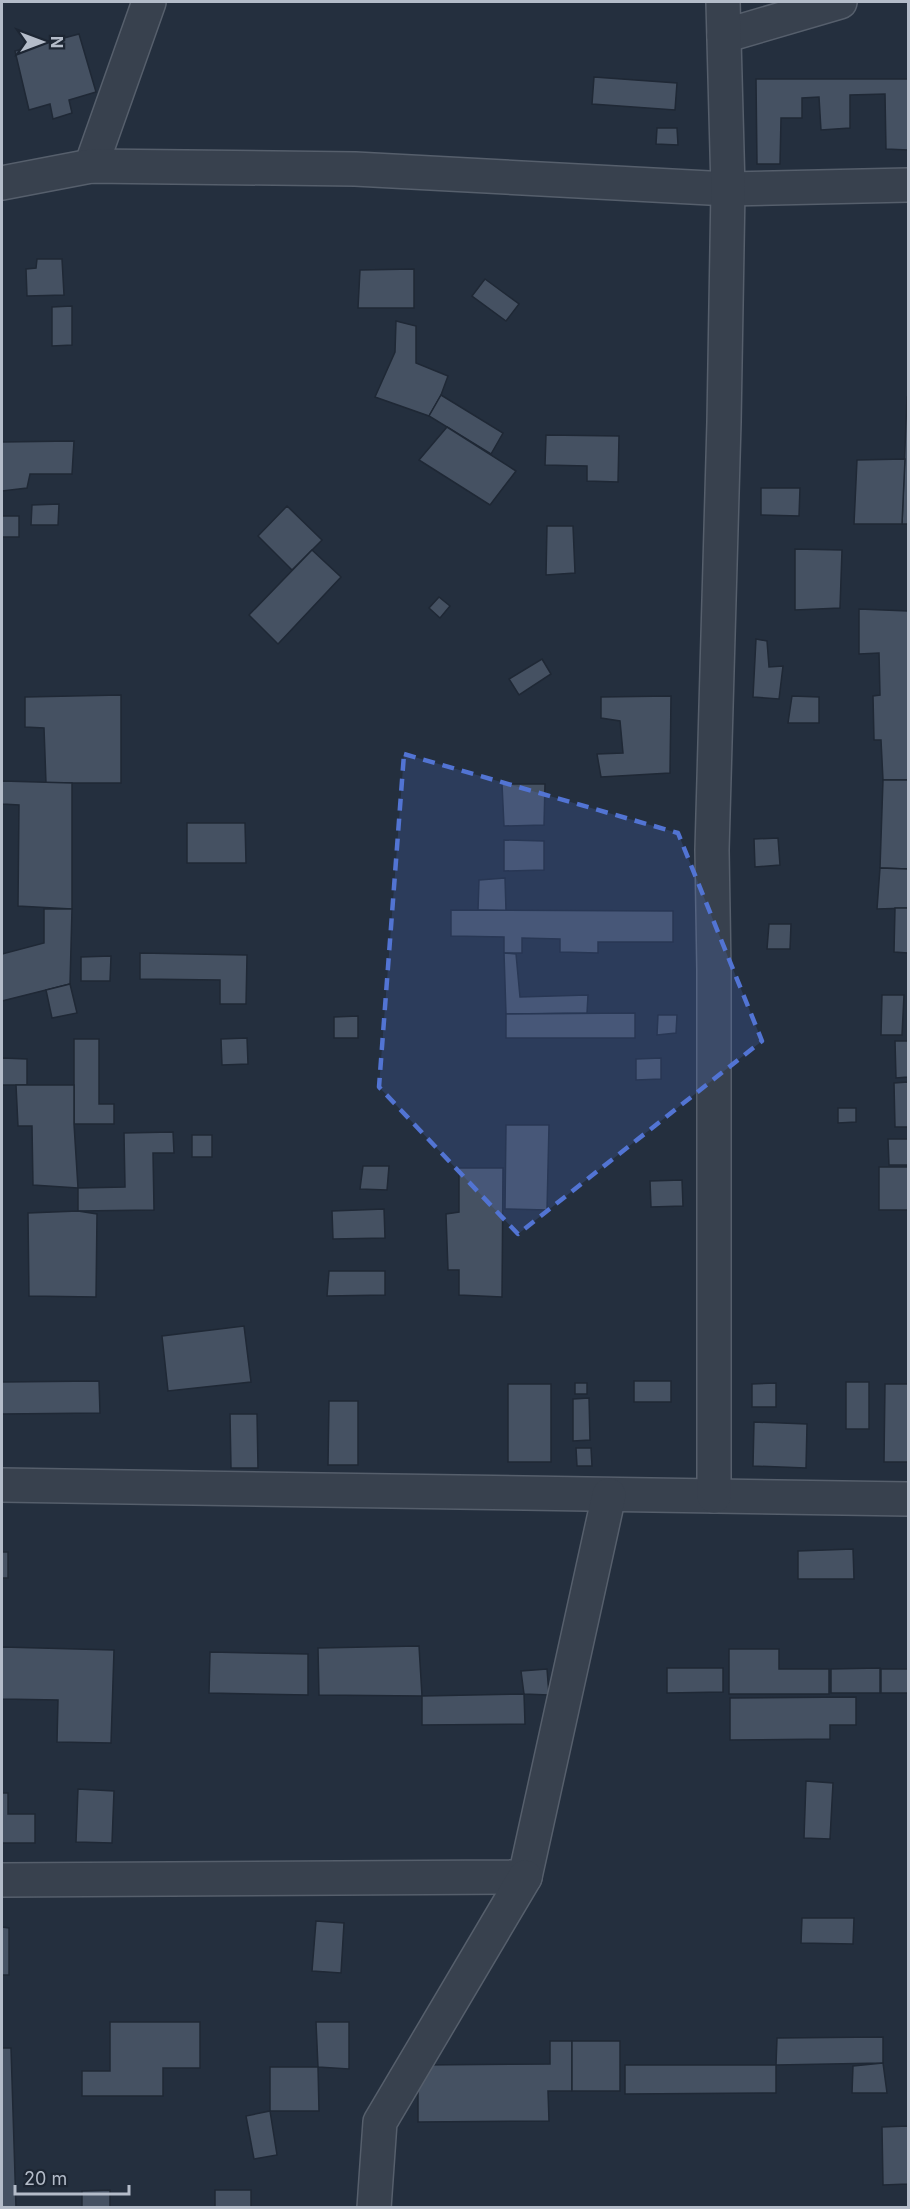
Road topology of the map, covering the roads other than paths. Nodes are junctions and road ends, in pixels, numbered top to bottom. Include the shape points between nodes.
1 (150, 2) edge
2 (723, 2) edge
3 (840, 2) edge
4 (724, 36) junction
5 (91, 166) junction
6 (2, 183) edge
7 (909, 185) edge
8 (728, 189) junction
9 (2, 1485) edge
10 (609, 1495) junction
11 (714, 1496) junction
12 (909, 1499) edge
13 (525, 1877) junction
14 (2, 1880) edge
15 (374, 2208) edge

1 - 5 street
2 - 4 street
3 - 4 street
4 - 8 street
5 - 6 street
5 - 8 street via 355,169
7 - 8 street
8 - 11 street via 712,850
9 - 10 street
10 - 11 street
10 - 13 street
11 - 12 street
13 - 14 street
13 - 15 street via 380,2122

